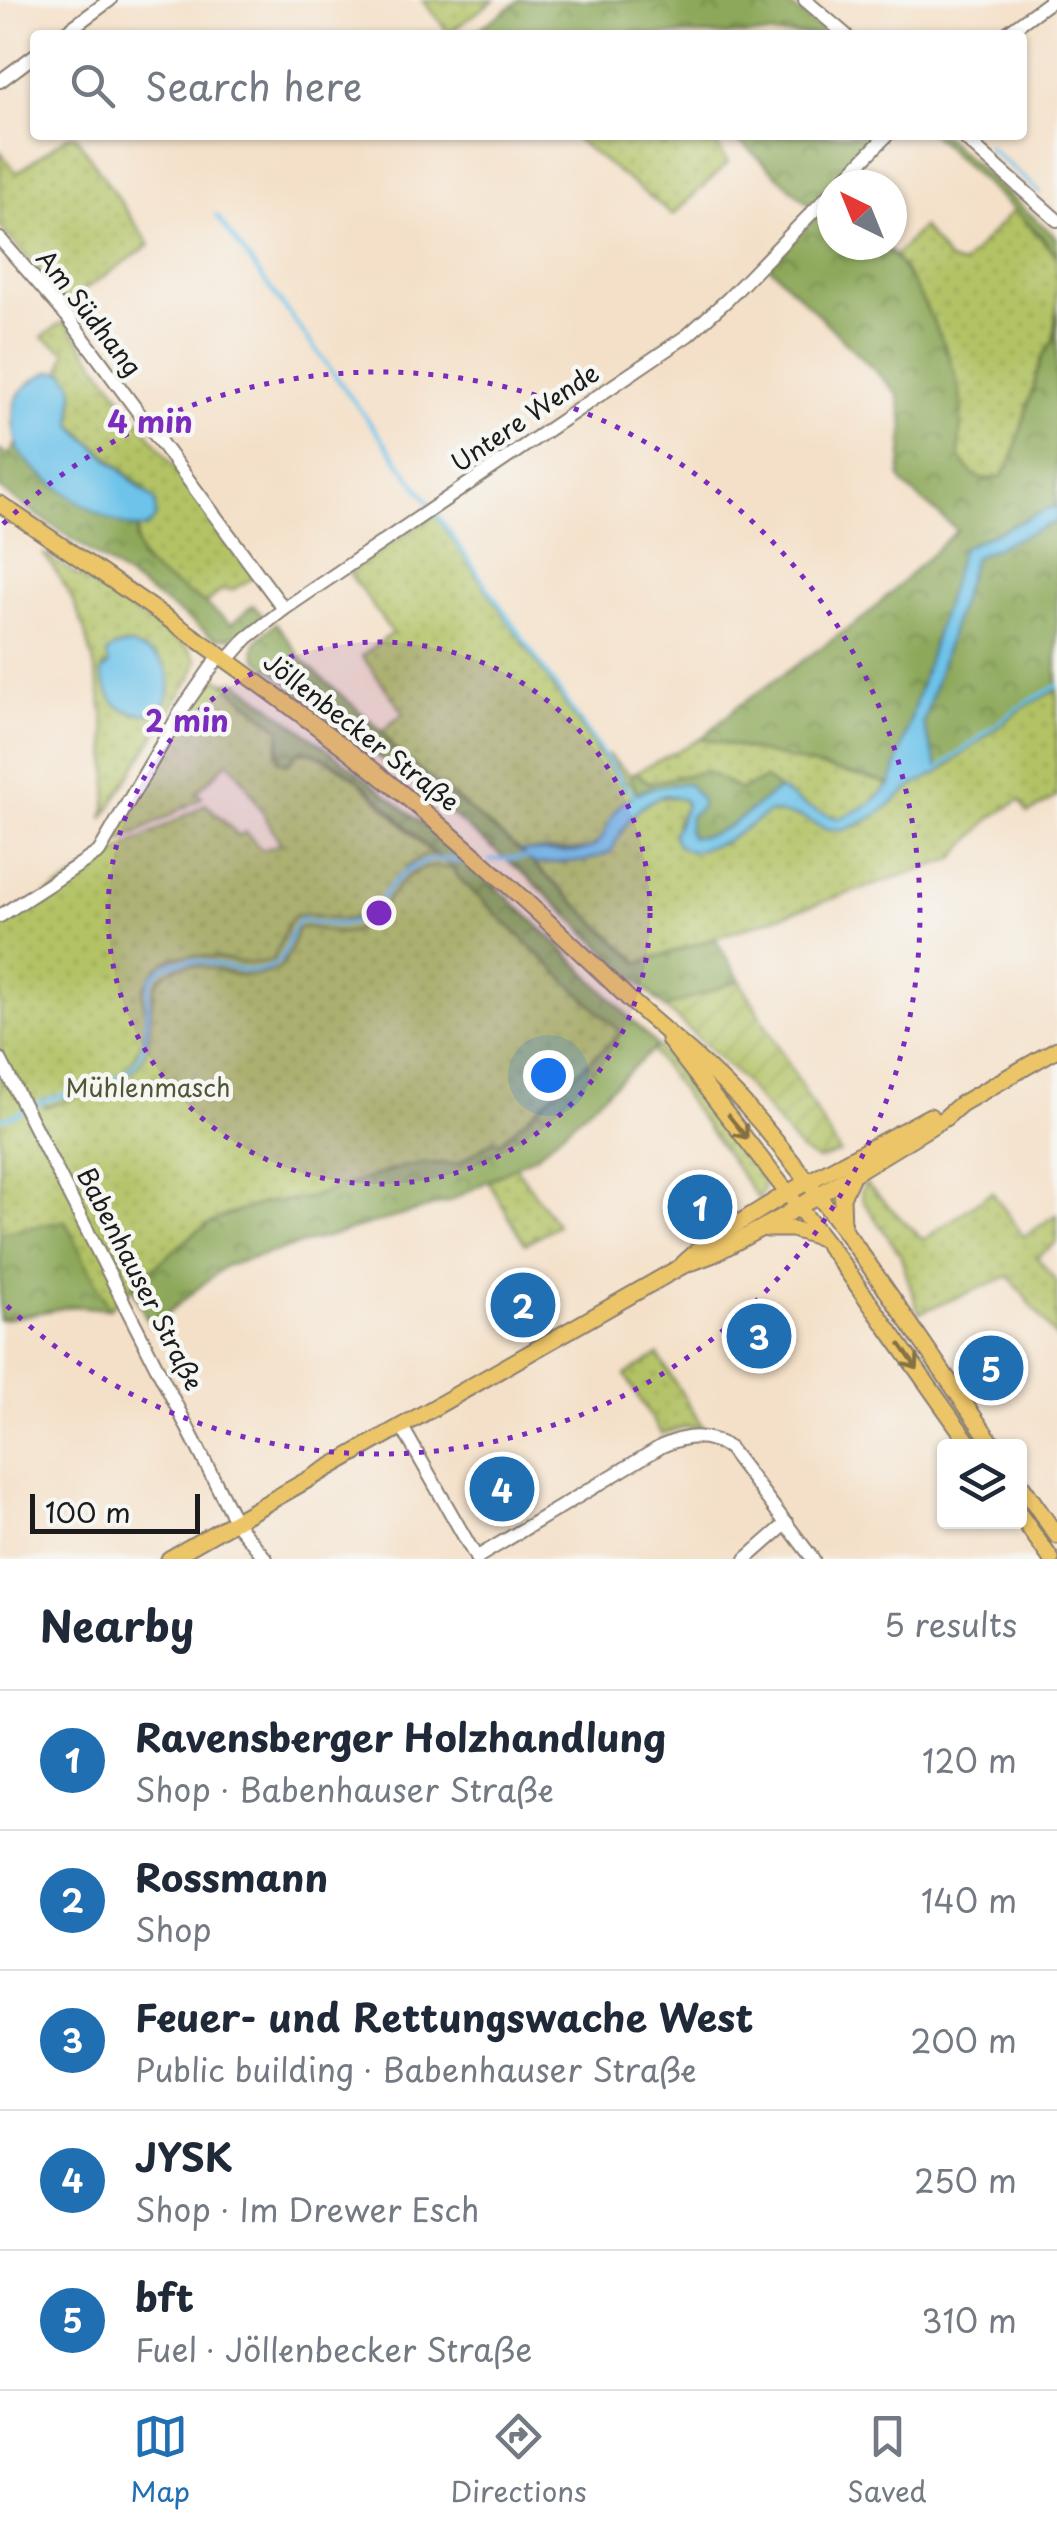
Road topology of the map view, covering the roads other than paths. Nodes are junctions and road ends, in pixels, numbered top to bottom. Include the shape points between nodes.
1 (110, 0) edge
2 (805, 0) edge
3 (1052, 0) edge
4 (69, 30) edge
5 (840, 30) edge
6 (1011, 30) edge
7 (30, 59) edge
8 (0, 81) edge
9 (883, 140) edge
10 (967, 140) edge
11 (854, 170) edge
12 (817, 207) edge
13 (1057, 220) edge
14 (0, 238) edge
15 (0, 504) edge
16 (284, 609) junction
17 (224, 658) junction
18 (0, 916) edge
19 (664, 1032) junction
20 (1057, 1049) edge
21 (0, 1059) edge
22 (961, 1104) junction
23 (854, 1174) junction
24 (809, 1181) junction
25 (789, 1192) junction
26 (820, 1195) junction
27 (800, 1206) junction
28 (843, 1227) junction
29 (758, 1230) junction
30 (824, 1239) junction
31 (682, 1266) junction
32 (402, 1427) junction
33 (967, 1439) edge
34 (989, 1439) edge
35 (1027, 1494) edge
36 (236, 1523) junction
37 (786, 1524) junction
38 (1027, 1525) edge
39 (1057, 1536) edge
40 (476, 1558) edge
41 (169, 1559) edge
42 (266, 1559) edge
43 (746, 1559) edge
44 (813, 1559) edge
45 (1052, 1559) edge

1 - 4 street
2 - 5 street
3 - 6 street
7 - 8 street
9 - 11 street
10 - 13 street
12 - 16 street, Untere Wende via 688,335
14 - 16 street, Am Südhang via 67,316
15 - 17 main road, Jöllenbecker Straße
16 - 17 street, Untere Wende
17 - 18 street, Untere Wende via 184,708 99,852
17 - 19 main road, Jöllenbecker Straße via 447,831
19 - 24 main road, Jöllenbecker Straße via 730,1090
19 -> 25 main road, Jöllenbecker Straße
20 - 22 main road
21 - 36 street, Babenhauser Straße
22 - 23 main road
22 - 24 main road
23 - 26 main road
23 - 28 main road via 843,1190
24 - 25 main road
24 - 26 main road, Jöllenbecker Straße
25 - 27 main road, Jöllenbecker Straße
25 - 31 main road via 705,1244
26 - 27 main road
26 - 28 main road, Jöllenbecker Straße
27 - 29 main road
27 - 30 main road, Jöllenbecker Straße
28 - 34 main road, Jöllenbecker Straße
29 - 30 main road via 792,1228
29 - 31 main road
30 -> 33 main road, Jöllenbecker Straße
31 - 32 main road
32 - 36 main road
32 - 40 street
35 - 39 main road
36 - 41 main road
36 - 42 street, Babenhauser Straße
37 - 40 street via 729,1448 691,1436 662,1446
37 - 43 street
37 - 44 street
38 - 45 main road

